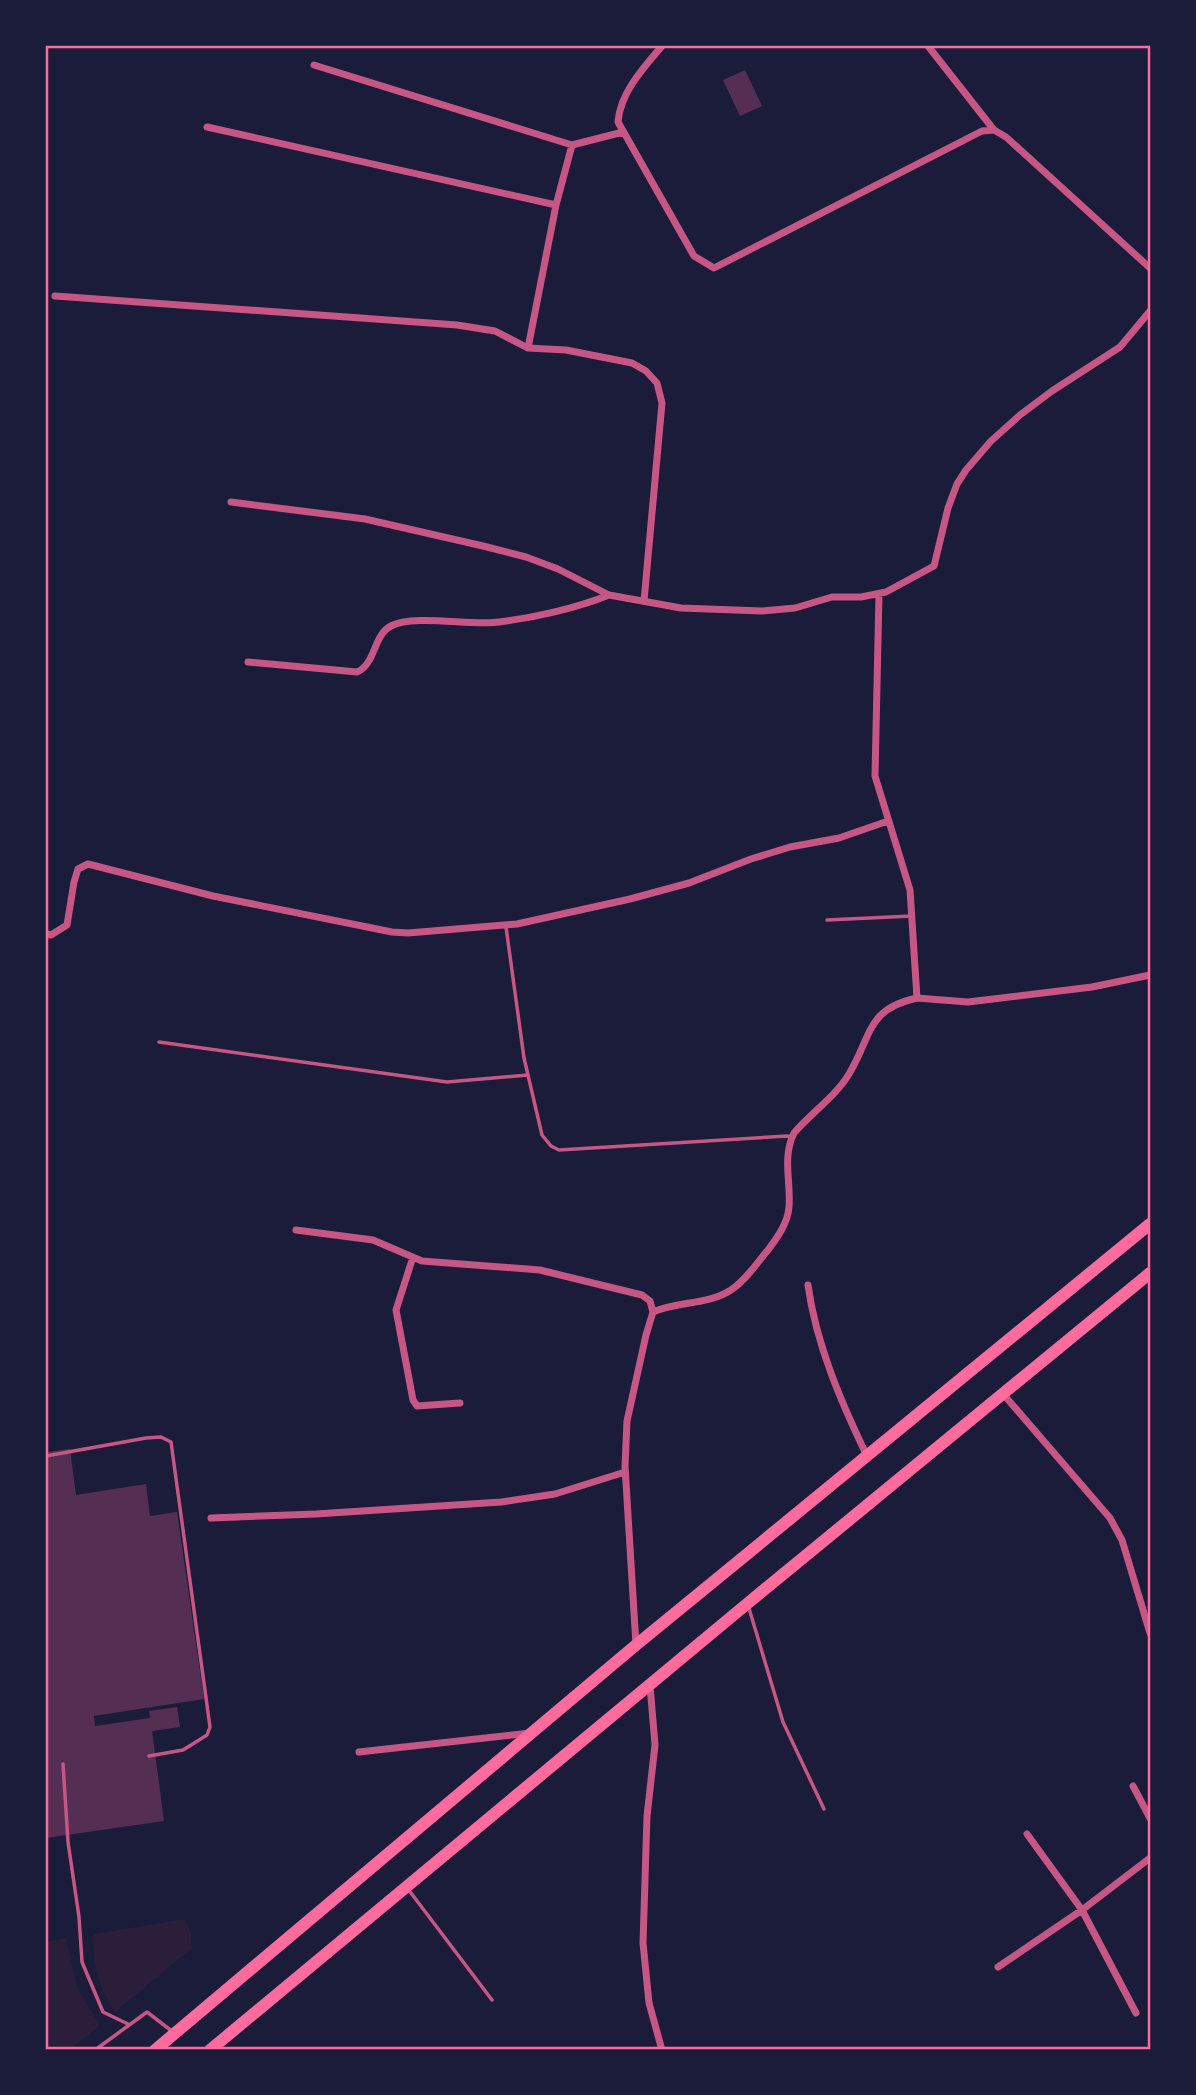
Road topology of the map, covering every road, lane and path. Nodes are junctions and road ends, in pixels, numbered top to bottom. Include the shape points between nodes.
1 (662, 46) edge
2 (928, 46) edge
3 (314, 65) dead end
4 (207, 127) dead end
5 (995, 130) junction
6 (623, 132) junction
7 (572, 145) junction
8 (556, 205) junction
9 (1150, 268) edge
10 (55, 296) dead end
11 (1150, 311) edge
12 (528, 348) junction
13 (231, 502) dead end
14 (878, 594) junction
15 (609, 595) junction
16 (644, 601) junction
17 (248, 662) dead end
18 (888, 821) junction
19 (912, 916) junction
20 (827, 920) dead end
21 (506, 925) junction
22 (46, 934) edge
23 (1150, 975) edge
24 (917, 998) junction
25 (159, 1042) dead end
26 (528, 1075) junction
27 (792, 1138) junction
28 (1150, 1224) edge
29 (296, 1230) dead end
30 (413, 1257) junction
31 (1150, 1273) edge
32 (808, 1285) dead end
33 (653, 1312) junction
34 (1004, 1395) junction
35 (460, 1403) dead end
36 (867, 1455) junction
37 (46, 1456) edge
38 (625, 1472) junction
39 (211, 1518) dead end
40 (748, 1603) junction
41 (1150, 1633) edge
42 (636, 1645) junction
43 (650, 1684) junction
44 (534, 1733) junction
45 (359, 1752) dead end
46 (149, 1756) dead end
47 (64, 1764) dead end
48 (1133, 1786) dead end
49 (824, 1809) dead end
50 (1150, 1818) edge
51 (1027, 1834) dead end
52 (1150, 1858) edge
53 (407, 1887) junction
54 (1082, 1910) junction
55 (999, 1967) dead end
56 (492, 2000) dead end
57 (1136, 2013) dead end
58 (128, 2024) junction
59 (174, 2033) junction
60 (95, 2049) edge
61 (155, 2049) edge
62 (210, 2049) edge
63 (662, 2049) edge

1 - 6 street via 618,110
2 - 5 street
3 - 7 street
4 - 8 street
5 - 6 street via 982,131 714,268 694,256
5 - 9 street
6 - 7 street
7 - 8 street
8 - 12 street
10 - 12 street via 457,325 495,331
11 - 14 street via 1119,346 1052,391 992,441 957,484 934,566
12 - 16 street via 632,363 657,383 662,403
13 - 15 street via 365,519 526,557
14 - 16 street via 762,611 681,608
14 - 18 street via 875,776
15 - 16 street
15 - 17 street via 497,623 391,625 365,669 357,672
18 - 19 street via 910,890
18 - 21 street via 751,859 689,883
19 - 20 lane
19 - 24 street
21 - 22 street via 392,932 88,864 78,869 67,925
21 - 26 lane
23 - 24 street via 981,1001
24 - 27 street via 891,1005 880,1016 849,1075
25 - 26 lane via 447,1082
26 - 27 lane via 542,1135 559,1150
27 - 33 street via 787,1157 789,1216 774,1242 729,1292
28 - 36 highway
29 - 30 street via 373,1240
30 - 33 street via 540,1270 642,1295
30 - 35 street via 396,1310 413,1400 417,1406
31 - 34 highway
32 - 36 street via 825,1354
33 - 38 street via 628,1421
34 - 40 highway
34 - 41 street via 1110,1518 1122,1540
36 - 42 highway
37 - 46 lane via 146,1438 171,1442 210,1727 207,1735 183,1750
38 - 39 street via 555,1494 501,1502
38 - 42 street
40 - 43 highway
40 - 49 lane via 783,1723
42 - 44 highway
43 - 53 highway
43 - 63 street via 655,1745 647,1816 643,1943 649,2003
44 - 45 street
44 - 59 highway
47 - 58 lane via 82,1962 103,2012
48 - 50 street
51 - 54 street
52 - 54 street
53 - 56 lane
53 - 62 highway
54 - 55 street
54 - 57 street
58 - 59 lane via 148,2012
58 - 60 lane
59 - 61 highway

